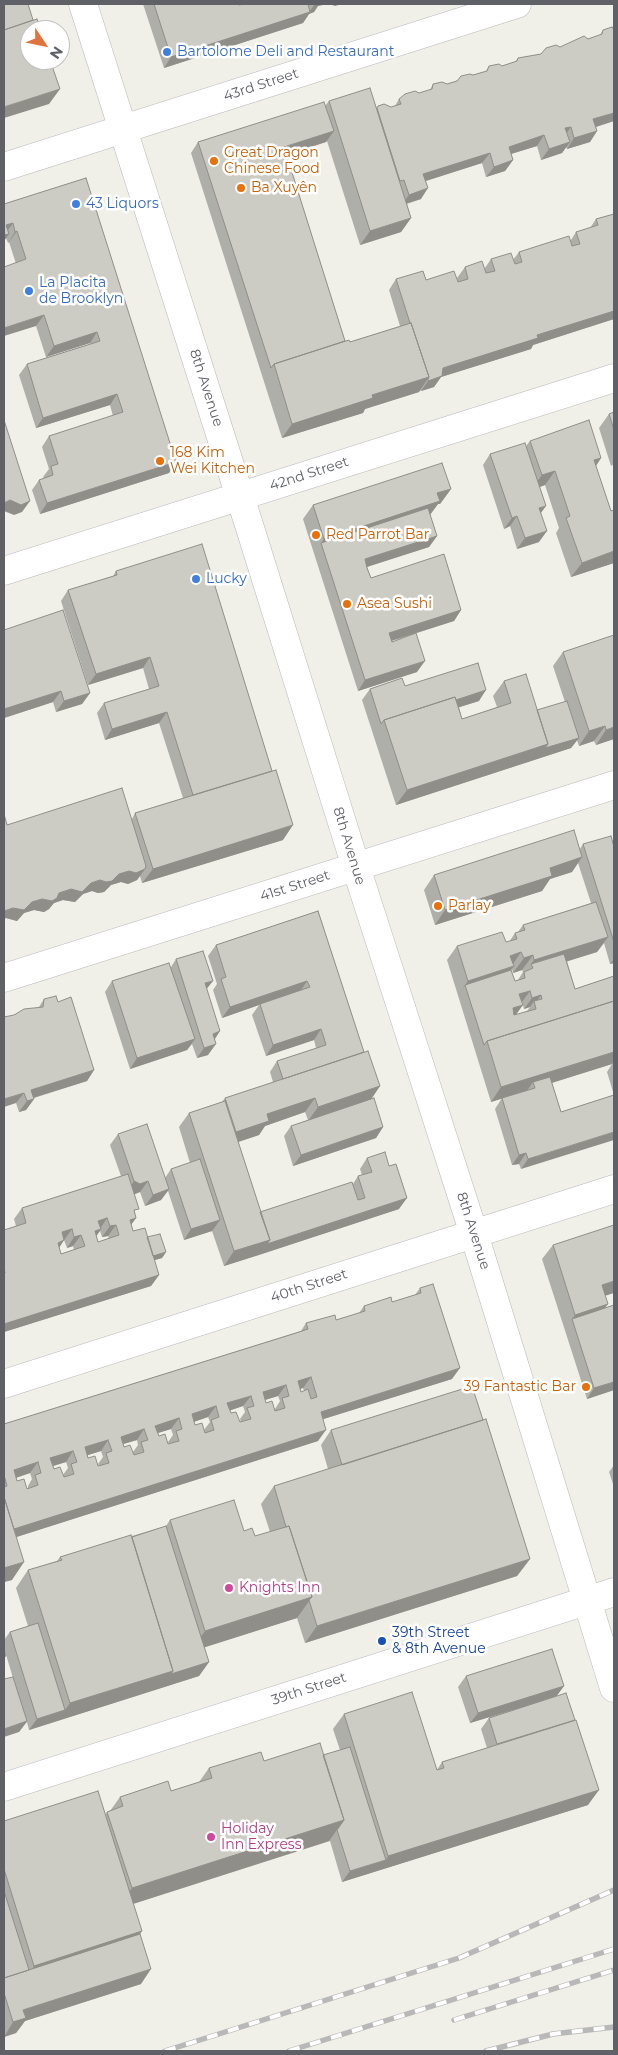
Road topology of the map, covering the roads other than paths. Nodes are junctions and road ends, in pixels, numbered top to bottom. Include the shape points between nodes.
1 (83, 4) edge
2 (517, 4) edge
3 (123, 129) junction
4 (4, 167) edge
5 (614, 378) edge
6 (240, 496) junction
7 (4, 571) edge
8 (614, 785) edge
9 (356, 867) junction
10 (4, 978) edge
11 (614, 1189) edge
12 (474, 1234) junction
13 (4, 1384) edge
14 (614, 1592) edge
15 (588, 1600) junction
16 (614, 1688) edge
17 (4, 1787) edge

1 - 3 street, 8th Avenue
2 - 3 street, 43rd Street
3 - 4 street, 43rd Street
3 - 6 street, 8th Avenue
5 - 6 street, 42nd Street
6 - 7 street, 42nd Street
6 - 9 street, 8th Avenue
8 - 9 street, 41st Street
9 - 10 street, 41st Street
9 - 12 street, 8th Avenue
11 - 12 street, 40th Street
12 - 13 street, 40th Street
12 - 15 street, 8th Avenue
14 - 15 street, 39th Street
15 - 16 street, 8th Avenue
15 - 17 street, 39th Street

